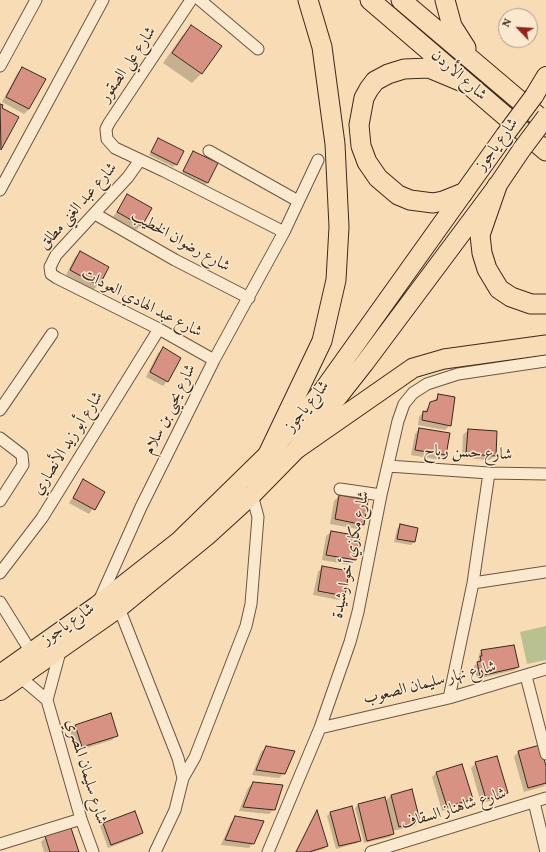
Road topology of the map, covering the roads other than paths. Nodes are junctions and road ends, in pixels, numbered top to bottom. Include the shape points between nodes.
1 (103, 0) edge
2 (191, 0) edge
3 (308, 0) edge
4 (370, 0) edge
5 (401, 0) edge
6 (445, 0) edge
7 (34, 1) edge
8 (207, 2) edge
9 (258, 49) dead end
10 (0, 66) edge
11 (481, 68) junction
12 (546, 76) edge
13 (465, 83) junction
14 (546, 117) edge
15 (546, 123) edge
16 (209, 151) dead end
17 (546, 151) edge
18 (140, 160) junction
19 (318, 160) dead end
20 (497, 186) junction
21 (0, 190) edge
22 (463, 193) junction
23 (298, 201) junction
24 (95, 214) junction
25 (284, 232) junction
26 (54, 276) joint
27 (249, 298) junction
28 (546, 304) edge
29 (159, 329) junction
30 (52, 334) dead end
31 (546, 345) edge
32 (214, 360) junction
33 (546, 361) edge
34 (0, 410) edge
35 (0, 438) edge
36 (298, 448) junction
37 (268, 454) junction
38 (388, 466) junction
39 (489, 473) junction
40 (546, 474) edge
41 (340, 489) dead end
42 (252, 495) junction
43 (381, 495) junction
44 (0, 501) edge
45 (546, 572) edge
46 (0, 573) edge
47 (473, 583) junction
48 (0, 602) edge
49 (96, 606) junction
50 (119, 608) junction
51 (61, 648) junction
52 (32, 652) junction
53 (546, 669) edge
54 (0, 674) edge
55 (526, 676) junction
56 (20, 677) junction
57 (0, 692) edge
58 (449, 698) junction
59 (47, 700) junction
60 (320, 728) junction
61 (546, 754) edge
62 (183, 778) junction
63 (546, 798) edge
64 (534, 802) junction
65 (81, 819) junction
66 (0, 844) edge
67 (93, 852) edge
68 (155, 852) edge
69 (268, 852) edge
70 (371, 852) edge
71 (546, 852) edge

1 - 21 street
2 - 18 street, شارع علي الصقور via 106,129 107,139 114,148
3 - 37 highway via 322,47 335,144 339,227 336,280 322,341
4 - 13 highway, شارع الأردن
5 - 11 highway, شارع الأردن
6 - 11 highway via 452,26
7 - 10 street
8 - 9 street
11 - 15 highway, شارع الأردن
12 - 22 main road, شارع ياجوز, bridge
13 - 17 highway, شارع الأردن
13 - 22 highway via 429,68 404,69 388,74 375,81 369,89 363,103 359,125 367,162 378,178 398,195 410,200 433,203 443,202
14 - 20 main road, شارع ياجوز, bridge
16 - 23 street
18 - 24 street, شارع عبد الغني مطلق
18 - 25 street
19 - 23 street, شارع يحيى بن سلام
20 - 28 highway via 480,235 487,269 495,284 511,297 525,302
20 - 36 main road, شارع ياجوز via 360,370
22 - 37 main road, شارع ياجوز via 323,390
23 - 25 street, شارع يحيى بن سلام
24 - 26 street, شارع عبد الغني مطلق via 56,256 50,267
24 - 27 street, شارع رضوان الخطيب via 175,260
25 - 27 street, شارع يحيى بن سلام
26 - 29 street, شارع عبد الهادي العودات
27 - 32 street, شارع يحيى بن سلام
29 - 32 street, شارع عبد الهادي العودات
29 - 46 street, شارع أبو زيد الأنصاري via 42,518
30 - 34 street
31 - 36 highway via 444,359 420,365 402,374
32 - 49 street, شارع يحيى بن سلام via 141,507
33 - 38 street, شارع مكازي أخو ارشيدة via 458,374 427,384 413,393 400,412
35 - 44 street via 22,455 23,464
36 - 42 main road, شارع ياجوز
37 - 49 main road, شارع ياجوز via 180,540
38 - 39 street, شارع حسن رباح
38 - 43 street, شارع مكازي أخو ارشيدة
39 - 40 street, شارع حسن رباح
39 - 47 street
41 - 43 street
42 - 50 main road, شارع ياجوز via 207,536
42 - 62 street via 258,517 251,604 246,626 195,757
43 - 60 street, شارع مكازي أخو ارشيدة via 358,612 342,668
45 - 47 street
47 - 58 street
48 - 52 street
49 - 52 main road, شارع ياجوز
50 - 51 main road, شارع ياجوز
50 - 62 street via 178,758
51 - 56 main road, شارع ياجوز
51 - 59 street
52 - 54 main road, شارع ياجوز
53 - 55 street, شارع نهار سليمان الصعوب
55 - 58 street, شارع نهار سليمان الصعوب
55 - 61 street
56 - 57 main road, شارع ياجوز
56 - 59 street
58 - 60 street, شارع نهار سليمان الصعوب
59 - 65 street, شارع سليمان المصري
60 - 69 street, شارع مكازي أخو ارشيدة
62 - 68 street via 175,810
63 - 64 street, شارع شاهناز السقاف
64 - 70 street, شارع شاهناز السقاف
64 - 71 street
65 - 66 street
65 - 67 street, شارع سليمان المصري

